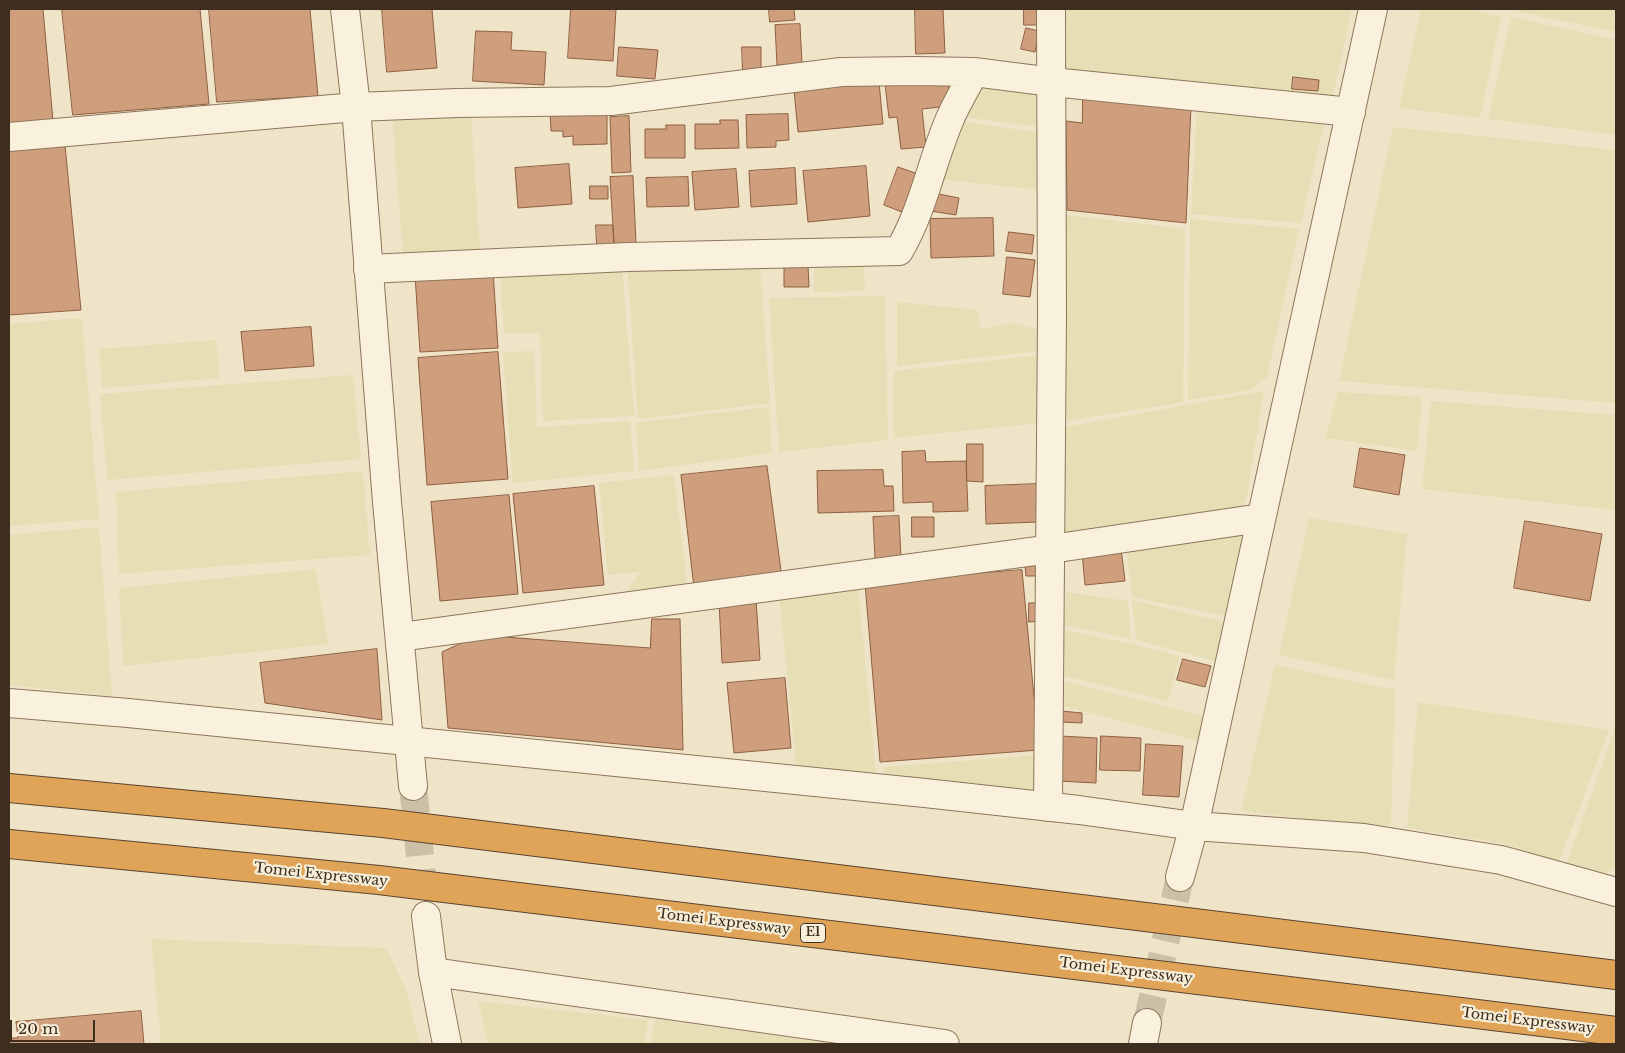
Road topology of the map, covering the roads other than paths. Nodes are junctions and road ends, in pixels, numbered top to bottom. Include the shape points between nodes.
1 (345, 9) edge
2 (1051, 9) edge
3 (1373, 9) edge
4 (974, 72) junction
5 (1052, 82) junction
6 (356, 107) junction
7 (1351, 112) junction
8 (9, 137) edge
9 (368, 269) junction
10 (1261, 518) junction
11 (1051, 549) junction
12 (400, 637) junction
13 (9, 703) edge
14 (410, 741) junction
15 (414, 786) tunnel mouth
16 (9, 788) edge
17 (1048, 808) junction
18 (1194, 826) junction
19 (9, 844) edge
20 (1180, 877) tunnel mouth
21 (1616, 892) edge
22 (426, 916) tunnel mouth
23 (432, 972) junction
24 (1616, 975) edge
25 (1616, 1031) edge
26 (447, 1044) edge
27 (945, 1044) edge

1 - 6 street
2 - 5 street
3 - 7 street
4 - 5 street
4 - 6 street via 841,72 611,101 457,102
4 - 9 street via 949,120 910,232 899,251 628,257
5 - 7 street
5 - 11 street
6 - 8 street
6 - 9 street
7 - 10 street
9 - 12 street
10 - 11 street
10 - 18 street
11 - 12 street
11 - 17 street
12 - 14 street
13 - 14 street
14 - 15 street
14 - 17 street
16 - 24 highway via 393,825
17 - 18 street
18 - 20 street
18 - 21 street via 1364,838 1501,860
19 - 25 highway, Tomei Expressway / E1 via 379,880
22 - 23 street
23 - 26 street
23 - 27 street

